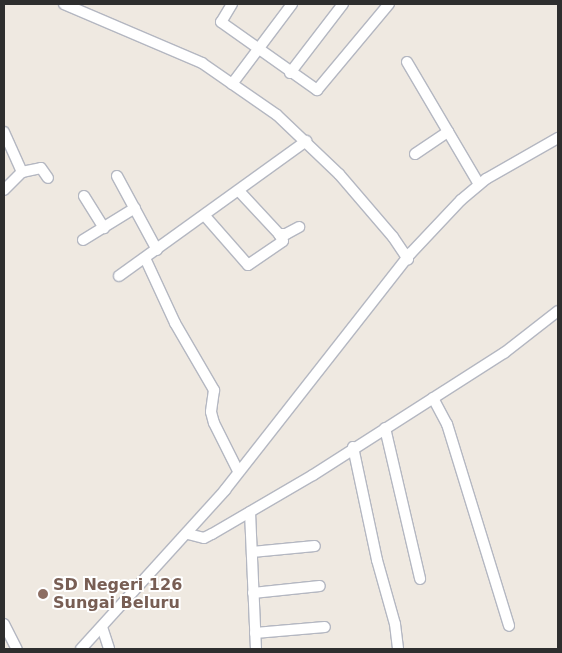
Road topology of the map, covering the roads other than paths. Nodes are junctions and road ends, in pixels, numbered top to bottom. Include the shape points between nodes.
1 (64, 4) edge
2 (232, 4) edge
3 (292, 4) edge
4 (343, 4) edge
5 (389, 4) edge
6 (258, 50) junction
7 (407, 62) dead end
8 (290, 73) junction
9 (232, 84) junction
10 (4, 132) edge
11 (448, 132) junction
12 (558, 138) edge
13 (306, 142) junction
14 (415, 154) dead end
15 (22, 172) junction
16 (117, 176) dead end
17 (48, 178) dead end
18 (479, 184) junction
19 (4, 190) edge
20 (239, 192) junction
21 (84, 196) dead end
22 (135, 208) junction
23 (205, 216) junction
24 (298, 227) dead end
25 (104, 228) junction
26 (280, 234) junction
27 (84, 240) dead end
28 (157, 250) junction
29 (412, 253) junction
30 (145, 258) junction
31 (119, 276) dead end
32 (558, 311) edge
33 (433, 398) junction
34 (385, 428) junction
35 (353, 447) junction
36 (238, 471) junction
37 (250, 512) junction
38 (188, 534) junction
39 (315, 546) dead end
40 (252, 552) junction
41 (420, 578) dead end
42 (320, 586) dead end
43 (254, 593) junction
44 (4, 624) edge
45 (325, 626) dead end
46 (508, 626) dead end
47 (102, 627) junction
48 (255, 633) junction
49 (18, 649) edge
50 (82, 649) edge
51 (109, 649) edge
52 (256, 649) edge
53 (398, 649) edge

1 - 9 street via 202,63
2 - 6 street via 221,22
3 - 6 street
4 - 8 street
5 - 8 street via 321,89 314,90
6 - 8 street
6 - 9 street
7 - 11 street
9 - 13 street via 277,115
10 - 15 street
11 - 14 street
11 - 18 street
12 - 18 street
13 - 20 street
13 - 29 street
15 - 17 street via 41,168
15 - 19 street
16 - 22 street
18 - 29 street
20 - 23 street
20 - 26 street
21 - 25 street
22 - 25 street
22 - 28 street
23 - 26 street via 248,265 283,241
23 - 28 street
24 - 26 street
25 - 27 street
28 - 30 street
29 - 36 street
30 - 31 street
30 - 36 street via 175,323 214,390 211,412 214,423
32 - 33 street via 504,353
33 - 34 street
33 - 46 street via 447,424
34 - 35 street
34 - 41 street
35 - 37 street
35 - 53 street via 376,560 395,624
36 - 38 street
37 - 38 street via 204,538
37 - 40 street
38 - 47 street
39 - 40 street
40 - 43 street
42 - 43 street
43 - 48 street
44 - 49 street
45 - 48 street
47 - 50 street
47 - 51 street
48 - 52 street

